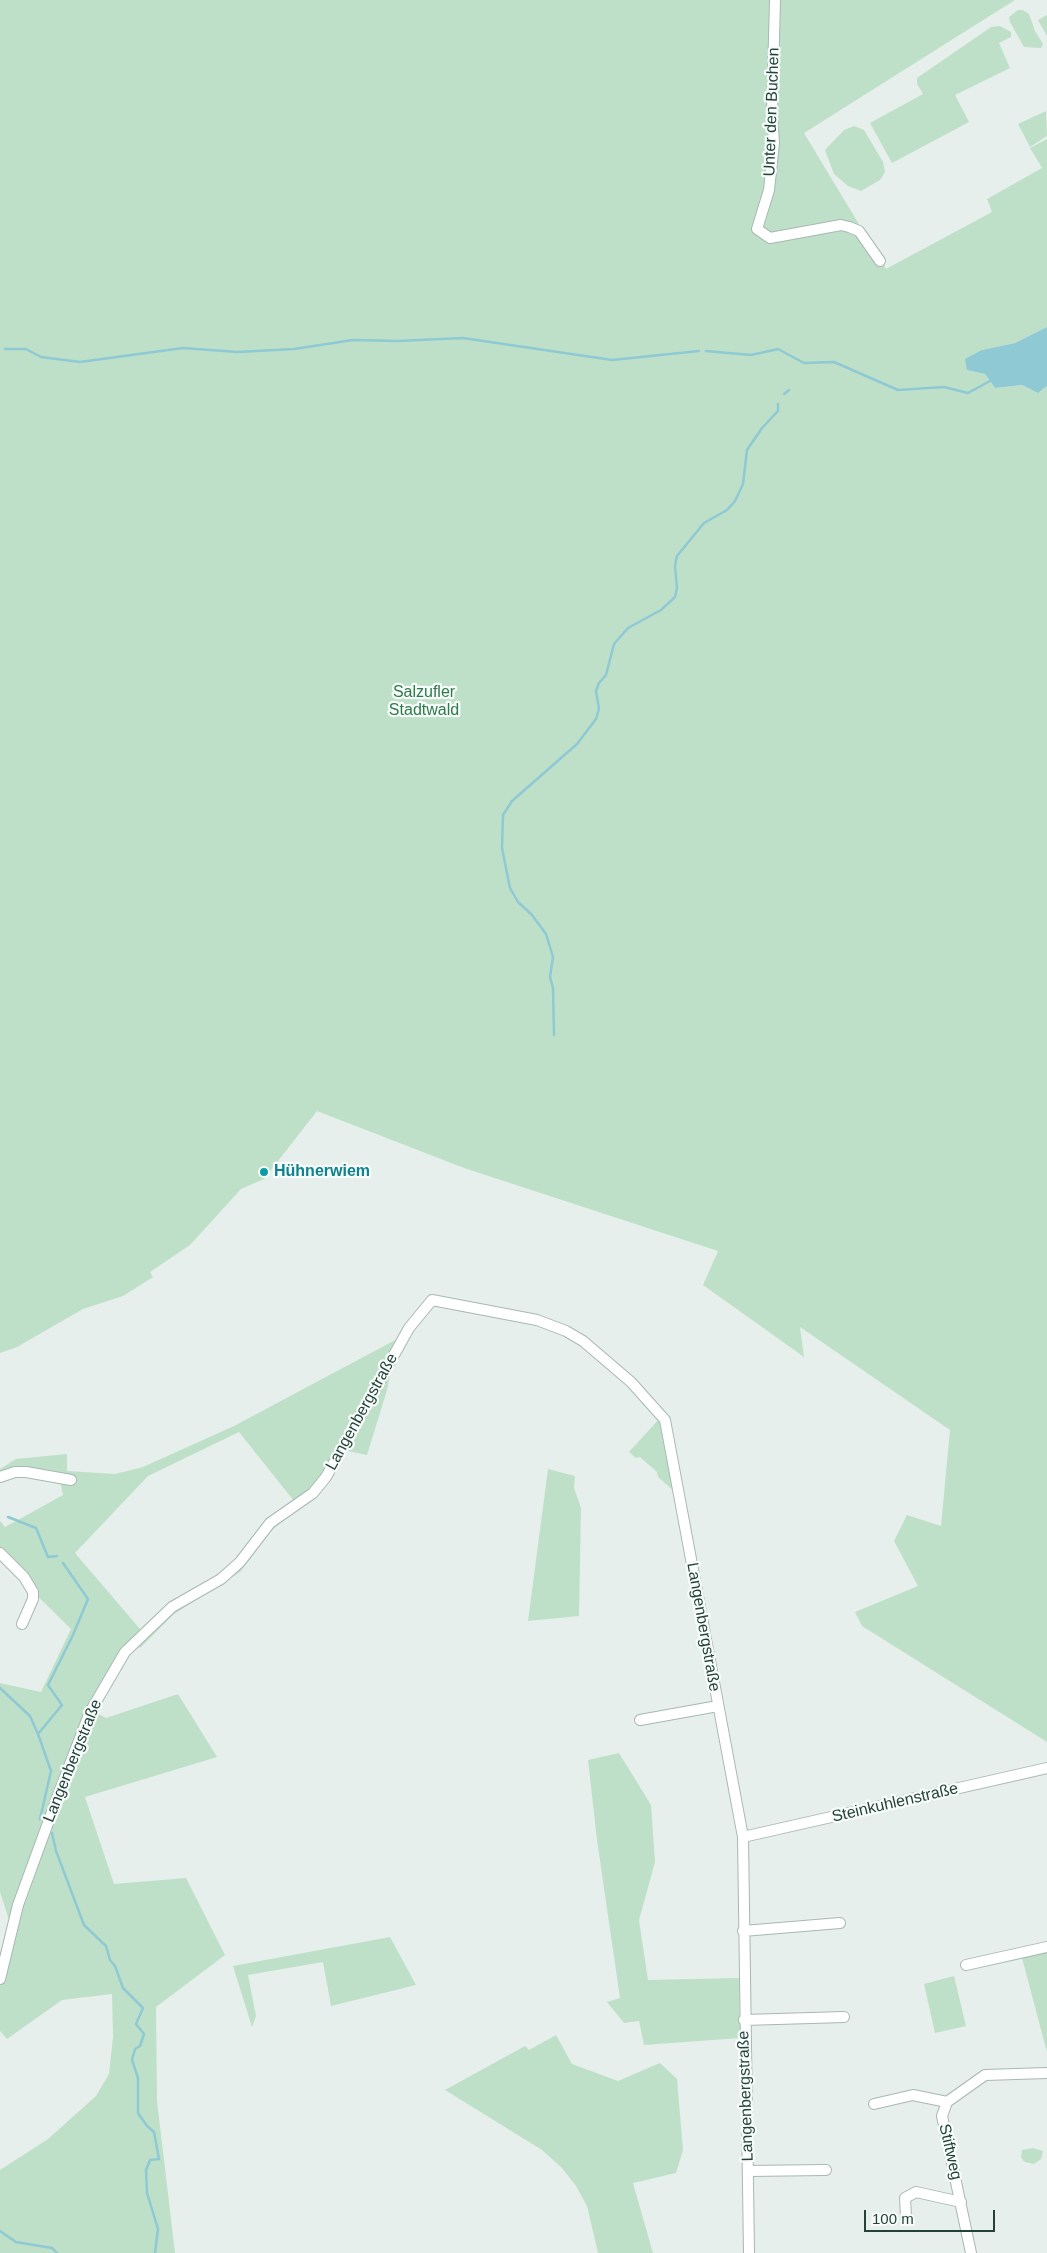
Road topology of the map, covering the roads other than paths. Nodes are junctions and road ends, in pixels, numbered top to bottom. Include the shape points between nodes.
1 (775, 0) edge
2 (880, 262) dead end
3 (0, 1477) edge
4 (71, 1480) dead end
5 (0, 1553) edge
6 (22, 1624) dead end
7 (718, 1706) junction
8 (640, 1720) dead end
9 (1047, 1768) edge
10 (743, 1838) junction
11 (840, 1923) dead end
12 (743, 1932) junction
13 (1047, 1947) edge
14 (966, 1965) dead end
15 (0, 1979) edge
16 (844, 2016) dead end
17 (744, 2020) junction
18 (1047, 2073) edge
19 (948, 2102) junction
20 (874, 2104) dead end
21 (826, 2170) dead end
22 (748, 2171) junction
23 (961, 2202) junction
24 (906, 2217) dead end
25 (749, 2253) edge
26 (971, 2253) edge

1 - 2 street, Unter den Buchen via 774,143 769,190 757,229 770,238 841,225 850,227 859,231
3 - 4 street via 26,1472
5 - 6 street via 24,1577 33,1592
7 - 8 street, Langenbergstraße
7 - 10 street, Langenbergstraße
7 - 15 street, Langenbergstraße via 665,1420 614,1365 566,1331 537,1320 432,1300 410,1328 326,1477 312,1493 270,1523 240,1562 221,1579 172,1607 125,1652 90,1712 60,1790 18,1905
9 - 10 street, Steinkuhlenstraße
10 - 12 street, Langenbergstraße
11 - 12 street
12 - 17 street, Langenbergstraße
13 - 14 street
16 - 17 street, Langenbergstraße
17 - 22 street, Langenbergstraße
18 - 19 street, Stiftweg via 985,2074
19 - 20 street, Stiftweg via 912,2095
19 - 23 street, Stiftweg via 942,2116
21 - 22 street, Langenbergstraße
22 - 25 street, Langenbergstraße
23 - 24 street, Stiftweg via 916,2192 905,2198
23 - 26 street, Stiftweg

